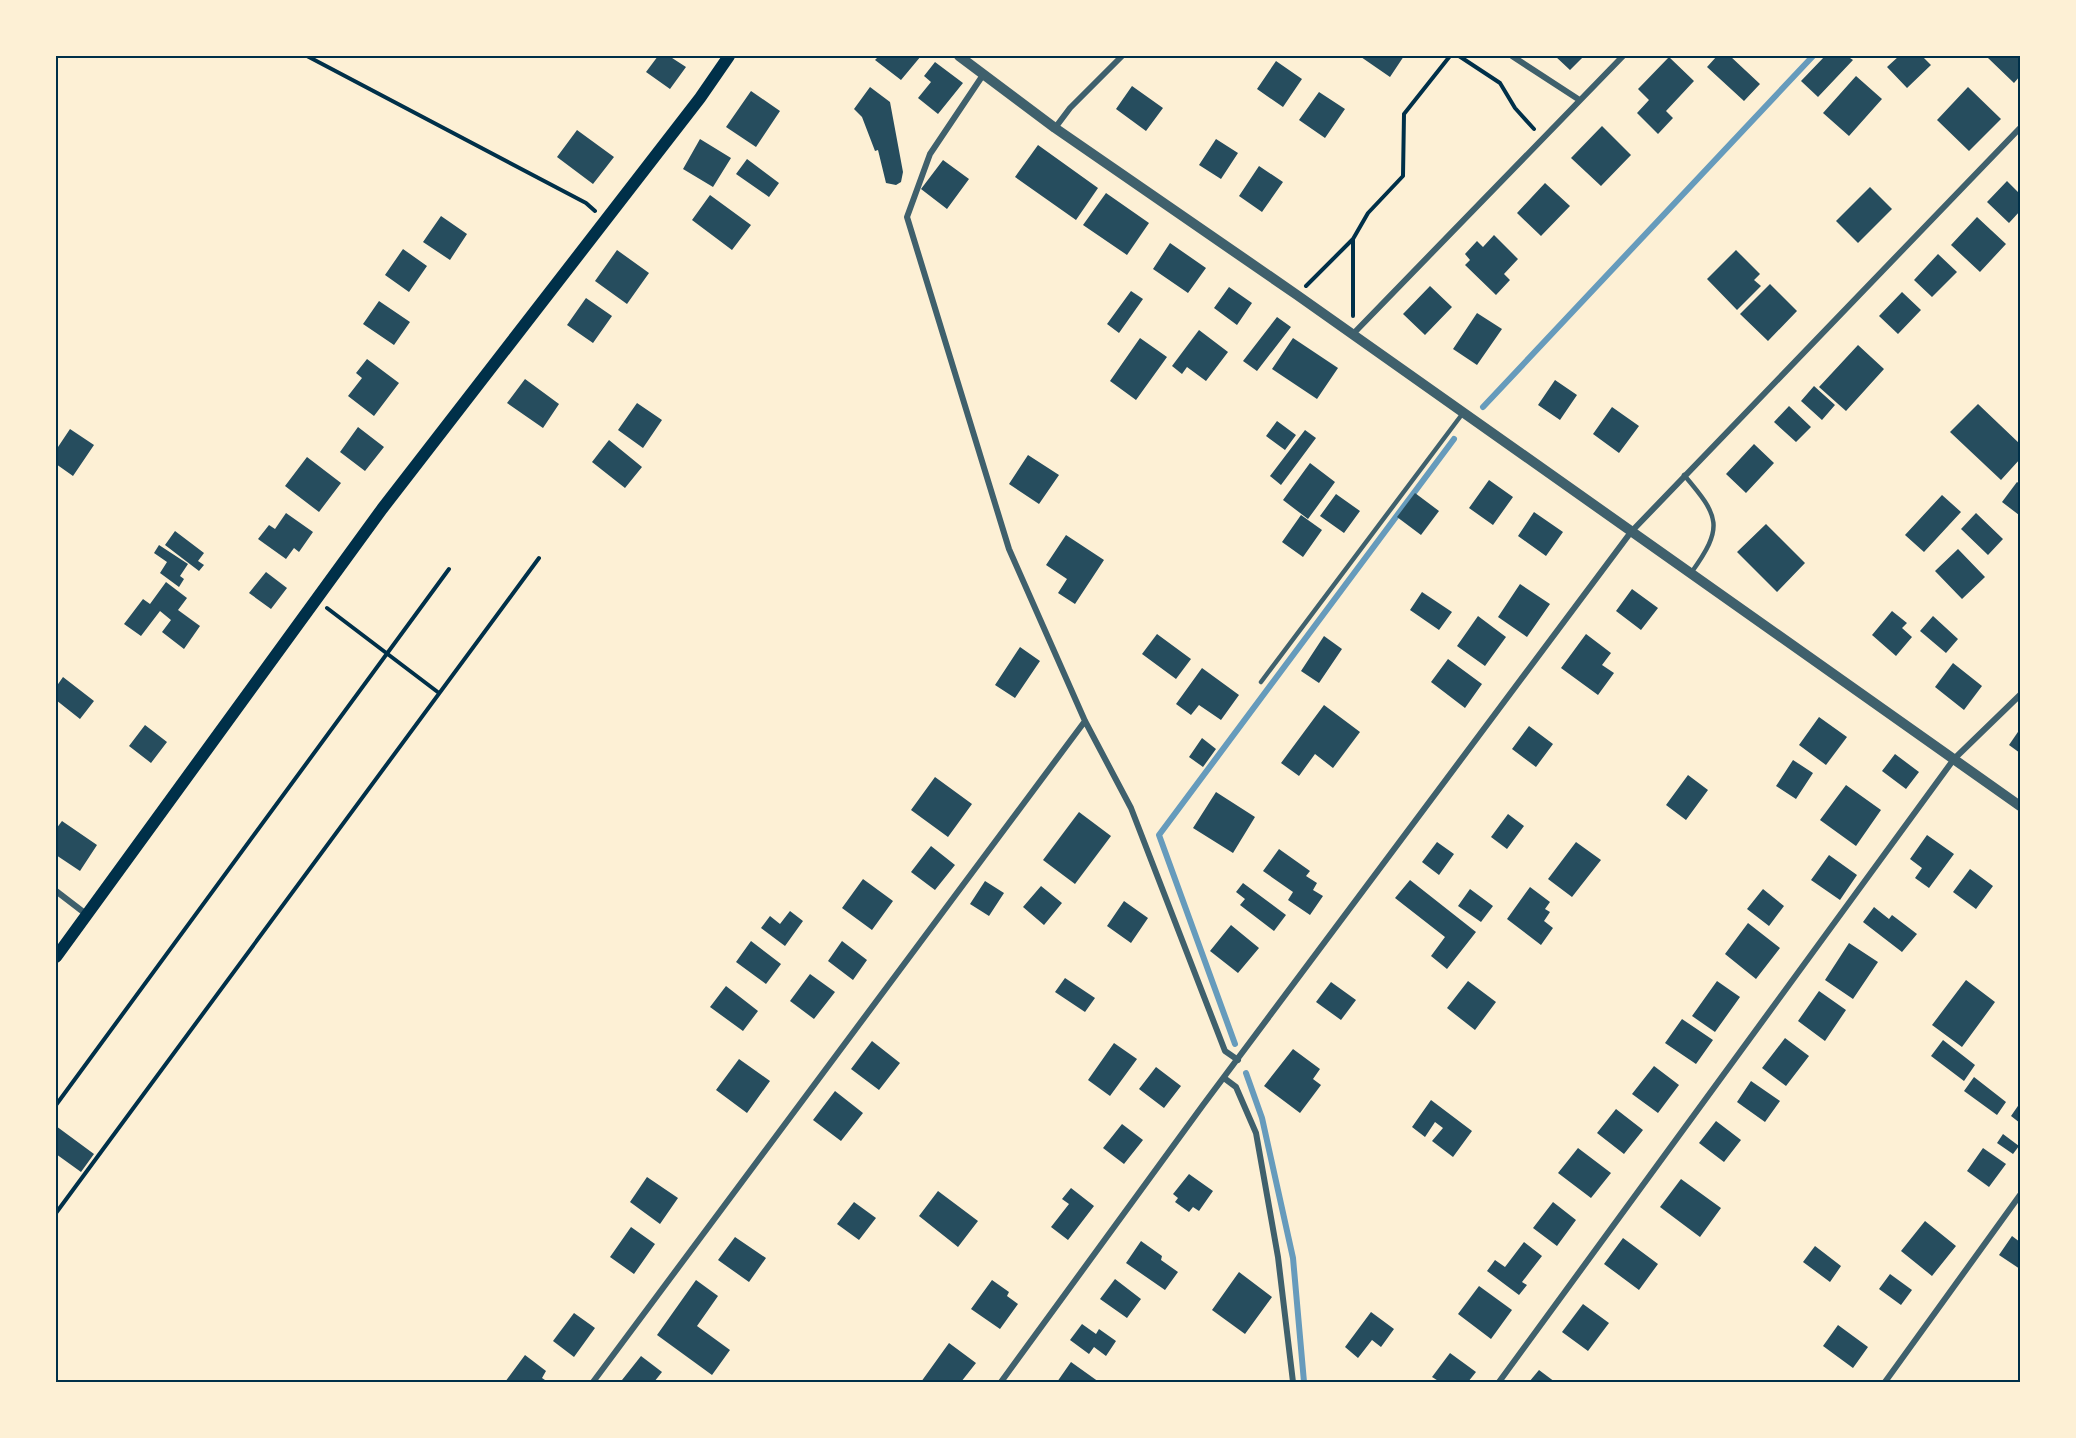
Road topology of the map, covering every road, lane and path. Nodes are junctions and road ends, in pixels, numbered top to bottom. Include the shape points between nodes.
1 (307, 56) edge
2 (729, 56) edge
3 (960, 56) edge
4 (1122, 56) edge
5 (1450, 56) edge
6 (1459, 56) edge
7 (1512, 56) edge
8 (1623, 56) edge
9 (983, 75) junction
10 (1578, 99) junction
11 (1055, 128) junction
12 (2020, 128) edge
13 (1542, 137) junction
14 (605, 219) junction
15 (1353, 239) junction
16 (1298, 295) junction
17 (1353, 334) junction
18 (1462, 413) junction
19 (1683, 475) junction
20 (1631, 532) junction
21 (539, 558) dead end
22 (448, 568) dead end
23 (1691, 573) junction
24 (315, 599) junction
25 (386, 653) junction
26 (1261, 682) dead end
27 (439, 693) junction
28 (2020, 695) edge
29 (1085, 721) junction
30 (1954, 759) junction
31 (2020, 806) edge
32 (56, 891) edge
33 (86, 914) junction
34 (56, 957) edge
35 (1238, 1060) junction
36 (1224, 1078) junction
37 (56, 1105) edge
38 (2020, 1195) edge
39 (56, 1213) edge
40 (593, 1383) edge
41 (1001, 1383) edge
42 (1293, 1383) edge
43 (1499, 1383) edge
44 (1885, 1383) edge

1 - 14 path via 586,204
2 - 14 main road
3 - 9 street
4 - 11 street
5 - 15 path via 1404,114 1403,176 1368,213
6 - 13 path via 1500,83 1515,108
7 - 10 street
8 - 10 street
9 - 11 street
9 - 29 street via 930,154 907,217 1009,549
10 - 13 street
11 - 16 street
12 - 19 street
13 - 17 street
14 - 24 main road
15 - 16 path
15 - 17 path
16 - 17 street
17 - 18 street
18 - 20 street
18 - 26 lane
19 - 20 street
19 - 23 lane via 1705,500 1715,528 1708,549
20 - 23 street
20 - 35 street
21 - 27 path
22 - 25 path
23 - 30 street
24 - 25 path
24 - 33 main road
25 - 27 path
25 - 37 path
27 - 39 path
28 - 30 street
29 - 35 street via 1131,808 1225,1051
29 - 40 street
30 - 31 street
30 - 43 street
32 - 33 street
33 - 34 main road
35 - 36 street
36 - 41 street
36 - 42 street via 1236,1087 1256,1133 1278,1257
38 - 44 street

